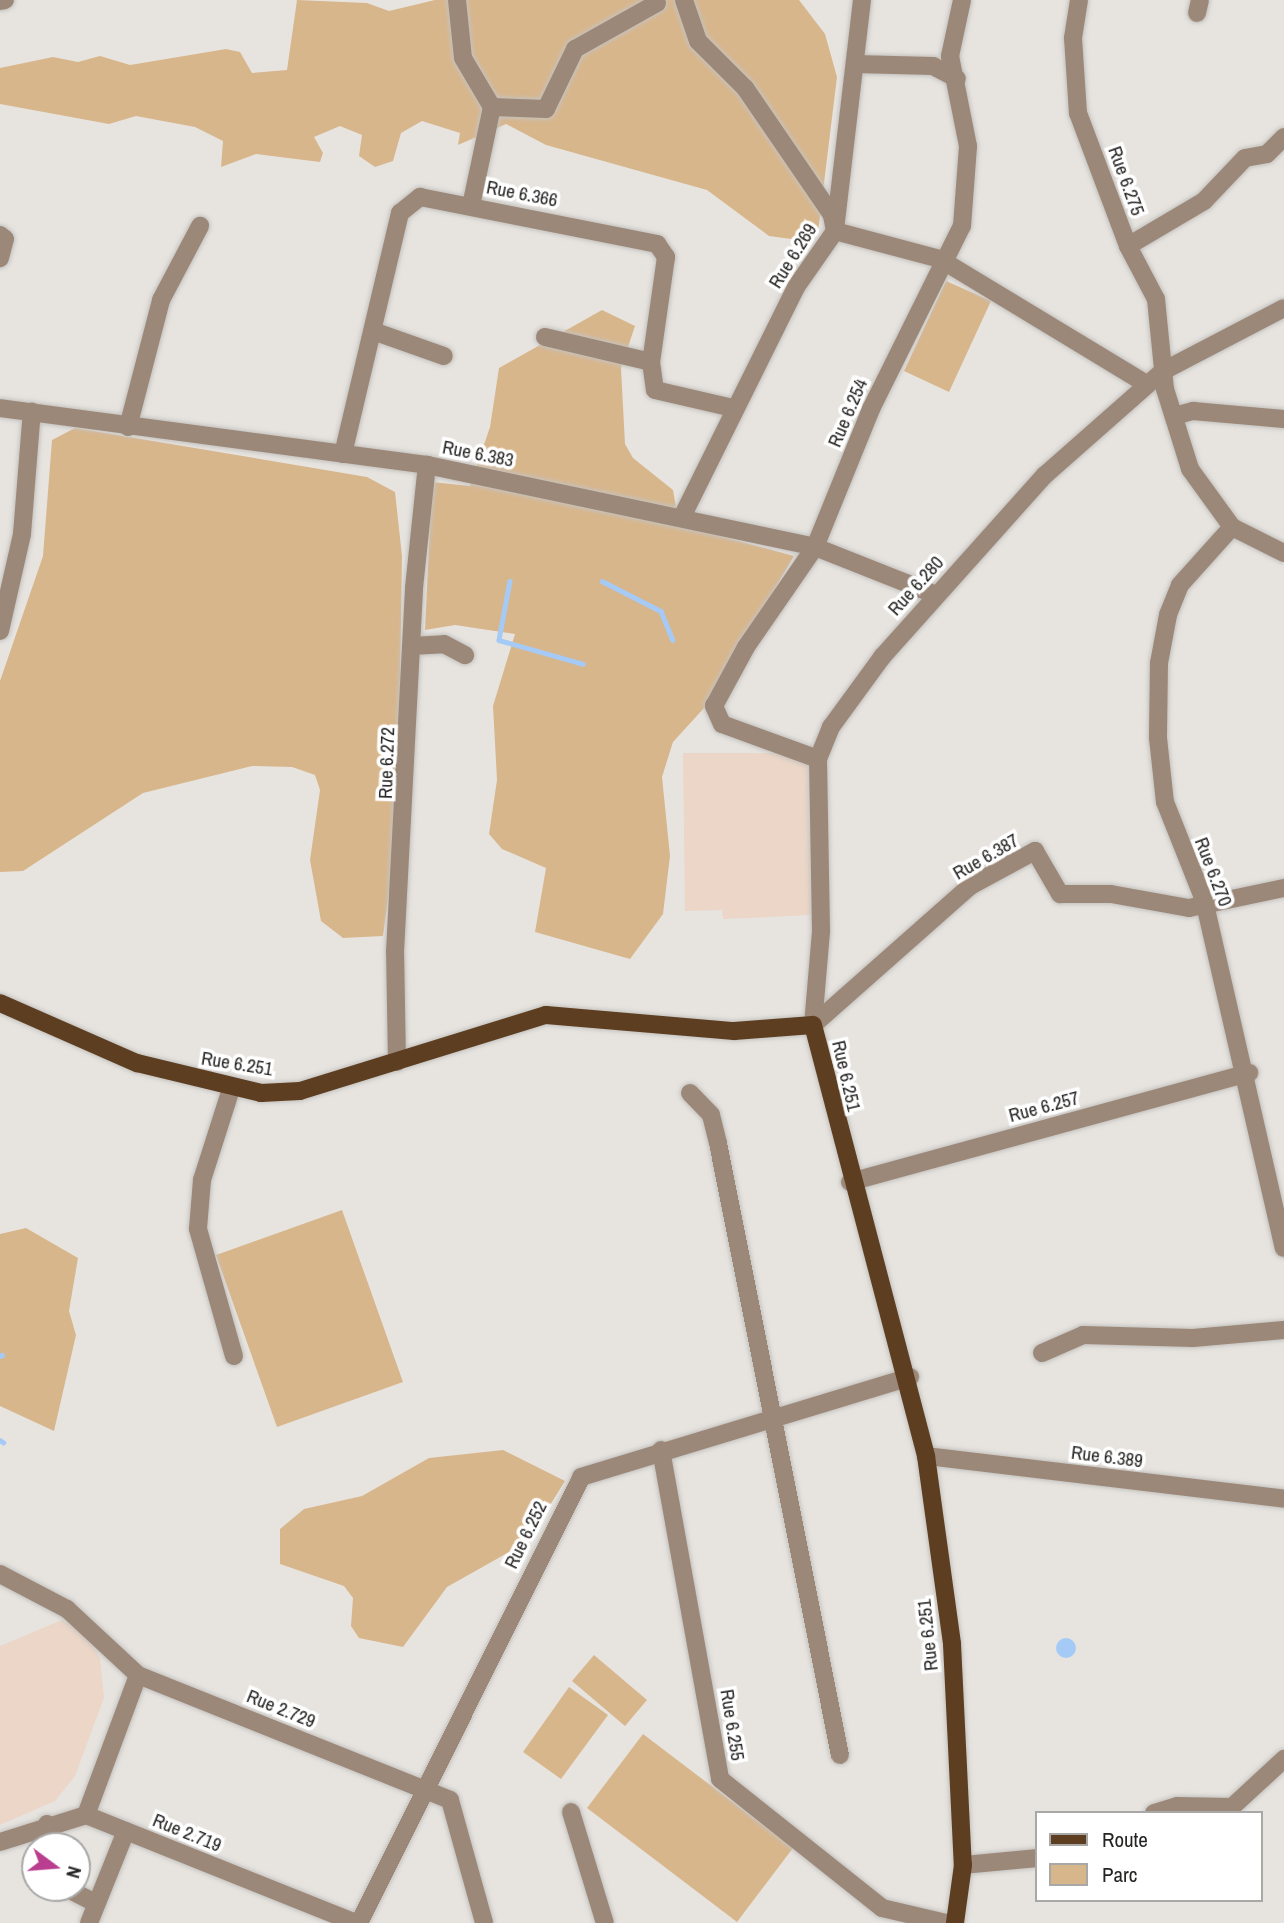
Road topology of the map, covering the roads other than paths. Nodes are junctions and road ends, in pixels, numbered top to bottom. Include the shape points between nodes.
1 (457, 0) edge
2 (676, 0) edge
3 (684, 0) edge
4 (862, 0) edge
5 (962, 0) edge
6 (1079, 0) edge
7 (655, 1) edge
8 (855, 64) junction
9 (957, 79) junction
10 (492, 107) junction
11 (1284, 137) edge
12 (471, 206) junction
13 (200, 226) dead end
14 (835, 231) junction
15 (0, 235) edge
16 (1128, 246) junction
17 (0, 258) edge
18 (940, 259) junction
19 (1284, 308) edge
20 (373, 331) junction
21 (545, 337) dead end
22 (444, 356) dead end
23 (651, 362) junction
24 (1163, 371) junction
25 (1146, 384) junction
26 (0, 408) edge
27 (733, 408) junction
28 (32, 411) junction
29 (1174, 416) junction
30 (1284, 419) edge
31 (128, 427) junction
32 (343, 454) junction
33 (427, 466) junction
34 (682, 517) junction
35 (1232, 527) junction
36 (815, 547) junction
37 (1284, 553) edge
38 (936, 595) junction
39 (0, 631) edge
40 (411, 646) junction
41 (465, 655) dead end
42 (818, 759) junction
43 (1284, 888) edge
44 (1204, 900) junction
45 (0, 1003) edge
46 (813, 1025) junction
47 (397, 1062) junction
48 (1248, 1073) junction
49 (231, 1089) junction
50 (690, 1093) dead end
51 (850, 1182) junction
52 (1284, 1248) edge
53 (1284, 1330) edge
54 (1042, 1353) dead end
55 (234, 1356) dead end
56 (909, 1377) junction
57 (770, 1419) junction
58 (661, 1450) junction
59 (926, 1456) junction
60 (1284, 1499) edge
61 (0, 1574) edge
62 (138, 1675) junction
63 (840, 1755) dead end
64 (1284, 1759) edge
65 (425, 1790) junction
66 (1161, 1811) edge
67 (571, 1812) dead end
68 (86, 1815) junction
69 (47, 1824) junction
70 (126, 1831) junction
71 (49, 1832) edge
72 (0, 1842) edge
73 (1036, 1858) edge
74 (964, 1865) junction
75 (91, 1900) edge
76 (96, 1903) junction
77 (89, 1923) edge
78 (358, 1923) edge
79 (484, 1923) edge
80 (605, 1923) edge
81 (946, 1923) edge
82 (955, 1923) edge

1 - 10 street via 463,58
2 - 7 street
3 - 14 street, Rue 6.269 via 698,41 745,88 832,215
4 - 8 street
5 - 9 street, Rue 6.254 via 950,56
6 - 16 street, Rue 6.275 via 1073,38 1078,113
7 - 10 street via 575,49 546,109
8 - 9 street via 933,66
8 - 14 street
9 - 18 street, Rue 6.254 via 968,146 967,205
10 - 12 street
11 - 16 street via 1267,155 1245,158 1204,201
12 - 20 street, Rue 6.366 via 420,197 408,201
12 - 23 street, Rue 6.366 via 663,249
13 - 31 street via 162,299
14 - 18 street
14 - 27 street, Rue 6.269 via 800,280
15 - 17 street via 5,239
16 - 24 street, Rue 6.275 via 1156,299
18 - 25 street
18 - 36 street, Rue 6.254
19 - 24 street, Rue 6.280
20 - 22 street
20 - 32 street, Rue 6.366
21 - 23 street
23 - 27 street, Rue 6.366 via 655,390 663,395
24 - 25 street, Rue 6.280
24 - 29 street, Rue 6.275
25 - 38 street, Rue 6.280 via 1045,475
26 - 28 street, Rue 6.383
27 - 34 street, Rue 6.269
28 - 31 street, Rue 6.383
28 - 39 street via 22,534
29 - 30 street via 1193,411
29 - 35 street, Rue 6.275 via 1206,500
31 - 32 street, Rue 6.383
32 - 33 street, Rue 6.383
33 - 34 street, Rue 6.383
33 - 40 street, Rue 6.272
34 - 36 street, Rue 6.383
35 - 37 street, Rue 6.275
35 - 44 street, Rue 6.270 via 1180,585 1158,663 1166,802
36 - 38 street, Rue 6.383
36 - 42 street, Rue 6.254 via 746,647 714,706 722,724
38 - 42 street, Rue 6.280 via 849,700
40 - 41 street via 444,644
40 - 47 street, Rue 6.272 via 395,952
42 - 46 street, Rue 6.280 via 821,930
43 - 44 street, Rue 6.387
44 - 46 street, Rue 6.387 via 1189,908 1111,894 1060,894 1035,851 971,886
44 - 48 street, Rue 6.270
45 - 49 main road, Rue 6.251 via 137,1063
46 - 47 main road, Rue 6.251 via 734,1031 546,1014
46 - 51 main road, Rue 6.251
47 - 49 main road, Rue 6.251 via 300,1091
48 - 51 street, Rue 6.257
48 - 52 street, Rue 6.270
49 - 55 street via 202,1180 198,1228
50 - 57 street via 713,1125
51 - 56 main road, Rue 6.251
53 - 54 street via 1193,1338 1083,1335
56 - 57 street, Rue 6.252
56 - 59 main road, Rue 6.251
57 - 58 street, Rue 6.252
57 - 63 street via 802,1546 814,1646
58 - 65 street, Rue 6.252 via 591,1470 572,1489
58 - 81 street, Rue 6.255 via 720,1779 881,1908
59 - 60 street, Rue 6.389
59 - 74 main road, Rue 6.251 via 951,1644
61 - 62 street, Rue 2.729 via 66,1609
62 - 65 street, Rue 2.729
62 - 68 street
64 - 66 street via 1232,1807 1177,1806
65 - 78 street, Rue 6.252
65 - 79 street, Rue 2.729 via 450,1800
67 - 80 street
68 - 69 street
68 - 70 street, Rue 2.719
69 - 71 street
69 - 72 street
70 - 76 street
70 - 78 street, Rue 2.719
73 - 74 street
74 - 82 main road, Rue 6.251
75 - 76 street
76 - 77 street

